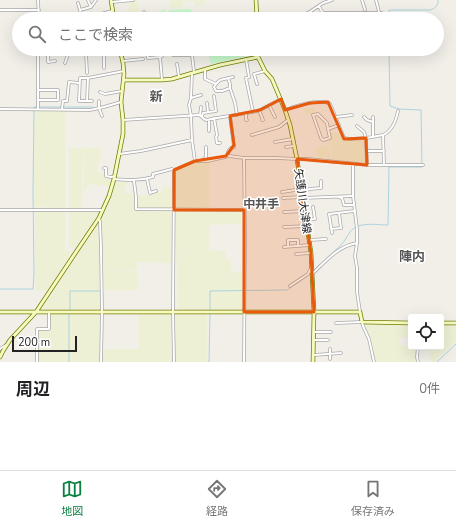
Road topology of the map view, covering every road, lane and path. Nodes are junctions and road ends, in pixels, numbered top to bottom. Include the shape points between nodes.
1 (38, 0) edge
2 (88, 0) edge
3 (96, 0) edge
4 (133, 0) edge
5 (256, 0) edge
6 (332, 0) edge
7 (362, 0) edge
8 (376, 0) edge
9 (111, 1) edge
10 (78, 4) dead end
11 (319, 6) junction
12 (91, 7) junction
13 (0, 10) edge
14 (39, 10) joint
15 (80, 10) joint
16 (365, 10) dead end
17 (112, 11) joint
18 (108, 12) edge
19 (257, 12) edge
20 (310, 12) edge
21 (38, 56) edge
22 (49, 56) edge
23 (67, 56) edge
24 (86, 56) edge
25 (104, 56) edge
26 (121, 56) edge
27 (148, 56) edge
28 (192, 56) edge
29 (160, 57) joint
30 (258, 57) joint
31 (143, 59) dead end
32 (246, 59) junction
33 (123, 61) junction
34 (55, 62) dead end
35 (64, 63) dead end
36 (177, 64) dead end
37 (104, 68) dead end
38 (204, 69) junction
39 (265, 71) junction
40 (124, 72) junction
41 (193, 72) junction
42 (88, 73) dead end
43 (233, 76) dead end
44 (179, 77) junction
45 (88, 78) junction
46 (228, 78) junction
47 (124, 80) junction
48 (162, 80) junction
49 (79, 83) junction
50 (216, 84) junction
51 (257, 84) dead end
52 (230, 88) junction
53 (38, 90) junction
54 (122, 91) junction
55 (100, 92) dead end
56 (201, 95) dead end
57 (214, 96) dead end
58 (190, 98) junction
59 (281, 99) junction
60 (38, 100) junction
61 (58, 100) junction
62 (63, 101) junction
63 (87, 101) junction
64 (92, 101) dead end
65 (99, 101) dead end
66 (121, 102) junction
67 (207, 103) dead end
68 (269, 105) junction
69 (201, 107) dead end
70 (100, 108) junction
71 (0, 109) edge
72 (38, 109) junction
73 (62, 110) junction
74 (259, 110) junction
75 (285, 110) junction
76 (398, 111) dead end
77 (208, 112) junction
78 (253, 112) junction
79 (246, 114) junction
80 (237, 115) junction
81 (352, 115) dead end
82 (102, 116) dead end
83 (191, 116) junction
84 (201, 116) junction
85 (230, 116) junction
86 (275, 117) dead end
87 (336, 117) junction
88 (364, 117) dead end
89 (374, 117) dead end
90 (214, 118) junction
91 (123, 120) junction
92 (208, 120) junction
93 (247, 120) dead end
94 (262, 120) dead end
95 (288, 120) junction
96 (373, 122) junction
97 (339, 126) junction
98 (357, 126) dead end
99 (328, 129) junction
100 (209, 131) dead end
101 (252, 135) dead end
102 (383, 135) junction
103 (373, 137) junction
104 (366, 138) junction
105 (293, 139) junction
106 (192, 140) junction
107 (274, 142) dead end
108 (220, 143) dead end
109 (294, 146) junction
110 (206, 147) dead end
111 (286, 147) dead end
112 (366, 151) junction
113 (384, 151) junction
114 (119, 154) junction
115 (227, 156) junction
116 (244, 158) junction
117 (297, 159) junction
118 (195, 161) junction
119 (200, 161) junction
120 (353, 164) junction
121 (366, 165) junction
122 (384, 165) junction
123 (423, 165) dead end
124 (104, 168) dead end
125 (174, 170) junction
126 (114, 177) junction
127 (147, 179) junction
128 (134, 180) junction
129 (321, 181) dead end
130 (302, 190) junction
131 (156, 191) dead end
132 (282, 192) dead end
133 (352, 196) junction
134 (303, 197) junction
135 (331, 197) dead end
136 (283, 198) dead end
137 (354, 205) junction
138 (313, 207) dead end
139 (0, 210) edge
140 (103, 210) junction
141 (174, 210) junction
142 (244, 210) junction
143 (354, 210) junction
144 (305, 211) junction
145 (284, 212) dead end
146 (340, 213) junction
147 (99, 218) junction
148 (306, 220) junction
149 (307, 226) junction
150 (284, 227) dead end
151 (331, 229) junction
152 (332, 233) dead end
153 (326, 239) dead end
154 (309, 240) junction
155 (357, 243) junction
156 (310, 245) junction
157 (288, 246) junction
158 (298, 246) junction
159 (284, 247) dead end
160 (311, 253) junction
161 (296, 254) dead end
162 (312, 267) junction
163 (312, 274) junction
164 (290, 286) dead end
165 (173, 311) junction
166 (0, 312) edge
167 (36, 312) junction
168 (49, 312) junction
169 (102, 312) junction
170 (244, 312) junction
171 (314, 312) junction
172 (360, 312) junction
173 (362, 322) junction
174 (408, 322) edge
175 (444, 322) edge
176 (336, 323) dead end
177 (456, 323) edge
178 (314, 332) junction
179 (331, 332) dead end
180 (314, 340) junction
181 (328, 340) dead end
182 (6, 345) junction
183 (0, 349) edge
184 (330, 349) dead end
185 (418, 350) edge
186 (341, 353) dead end
187 (330, 354) junction
188 (314, 355) junction
189 (0, 357) edge
190 (330, 359) dead end
191 (37, 362) edge
192 (102, 362) edge
193 (174, 362) edge
194 (244, 362) edge
195 (313, 362) edge
196 (374, 362) edge
197 (418, 362) edge

1 - 14 street
2 - 12 street
3 - 12 street
4 - 9 street
5 - 19 street
6 - 11 street
7 - 16 street
8 - 11 street via 381,12 322,12
9 - 17 street
10 - 15 street
11 - 20 street
12 - 15 street
13 - 14 street
17 - 18 street
21 - 53 street
22 - 34 street via 48,62
23 - 35 street
24 - 42 street
25 - 37 street
26 - 33 street
27 - 29 street
28 - 41 street
29 - 48 street
30 - 32 street
30 - 39 street, 矢護川大津線
31 - 33 street
32 - 38 street
32 - 78 street via 249,77 246,78
33 - 40 street
36 - 44 street
38 - 41 street
38 - 50 street via 205,79
39 - 51 street via 254,74
39 - 59 street, 矢護川大津線 via 272,79
40 - 45 street
40 - 47 street
41 - 44 street
41 - 58 street
43 - 46 street
44 - 48 street
45 - 49 street via 80,78
45 - 63 street
46 - 50 street
46 - 52 street
47 - 48 street
47 - 54 street
49 - 62 street via 69,82 67,101
49 - 63 street via 79,101
50 - 52 street via 216,91
52 - 80 street
53 - 60 street
53 - 61 street via 58,90
54 - 55 street via 104,94
54 - 66 street
56 - 58 street
57 - 77 street via 216,111
58 - 83 street
59 - 68 street
59 - 75 street, 矢護川大津線
60 - 61 street
60 - 72 street
61 - 62 street
62 - 73 street
63 - 64 street
65 - 70 street
66 - 70 street
66 - 91 street
67 - 77 street
68 - 74 street
68 - 86 street
69 - 84 street
70 - 73 street
70 - 82 street
71 - 72 street
72 - 73 street
74 - 78 street
74 - 94 street
75 - 87 street via 310,102 326,102 330,104
75 - 95 street, 矢護川大津線
76 - 102 street via 392,127
77 - 84 street
78 - 79 street
79 - 80 street
79 - 93 street
80 - 85 street
81 - 87 street
83 - 84 street
83 - 91 street
83 - 106 street
84 - 92 street
85 - 90 street
85 - 115 street via 234,147 228,150
87 - 97 street
88 - 96 street
89 - 96 street
90 - 92 street
90 - 108 street via 217,143
91 - 114 street
92 - 100 street
95 - 101 street via 279,127
95 - 105 street, 矢護川大津線
96 - 103 street
97 - 99 street
97 - 104 street via 344,138
98 - 104 street
99 - 99 street via 330,138 323,140 313,116 318,114 327,123
102 - 103 street
102 - 113 street
103 - 104 street
104 - 112 street
105 - 107 street
105 - 109 street, 矢護川大津線
106 - 114 street
106 - 118 street
109 - 111 street
109 - 117 street, 矢護川大津線
110 - 119 street via 206,157
112 - 113 street
112 - 121 street
113 - 122 street
114 - 126 street
115 - 116 street
115 - 119 street
116 - 117 street
116 - 142 street
117 - 120 street
117 - 130 street, 矢護川大津線
118 - 119 street
118 - 125 street
120 - 121 street
120 - 133 street
121 - 122 street
122 - 123 street
124 - 126 street via 106,176
125 - 127 street via 153,174 153,177
125 - 141 street
126 - 128 street
126 - 140 street
127 - 128 street
127 - 131 street via 150,193
128 - 141 street via 136,209
129 - 130 street via 321,188
130 - 132 street
130 - 134 street, 矢護川大津線
133 - 134 street
133 - 137 street
134 - 136 street
134 - 144 street, 矢護川大津線
135 - 137 street via 342,198 344,205
137 - 143 street
138 - 148 street via 315,219
139 - 140 street
140 - 147 street
141 - 142 street
141 - 165 street
142 - 170 street
143 - 146 street
143 - 155 street
144 - 145 street
144 - 148 street, 矢護川大津線
146 - 151 street via 341,228
146 - 151 street via 329,214
147 - 167 street
147 - 169 street
148 - 149 street, 矢護川大津線
149 - 150 street
149 - 154 street, 矢護川大津線
151 - 152 street
153 - 154 street
154 - 156 street, 矢護川大津線
155 - 163 street via 349,244 334,253
155 - 172 street via 355,256
156 - 158 street
156 - 160 street, 矢護川大津線
157 - 158 street
157 - 158 street via 288,240 298,240
157 - 159 street
160 - 161 street
160 - 162 street, 矢護川大津線
162 - 163 street, 矢護川大津線
162 - 164 street via 308,274
163 - 171 street, 矢護川大津線
165 - 169 street
165 - 170 street
165 - 193 street
166 - 167 street
167 - 168 street
167 - 182 street
168 - 169 street
168 - 191 street via 49,329 37,329
169 - 192 street
170 - 171 street
170 - 194 street
171 - 172 street
171 - 178 street, 矢護川大津線
172 - 173 street
173 - 174 street
173 - 176 street
173 - 196 street
175 - 177 street
178 - 179 street
178 - 180 street, 矢護川大津線
180 - 181 street
180 - 188 street, 矢護川大津線
182 - 183 street
182 - 189 street
184 - 187 street
185 - 197 street
186 - 187 street
187 - 188 street
187 - 190 street
188 - 195 street, 矢護川大津線

